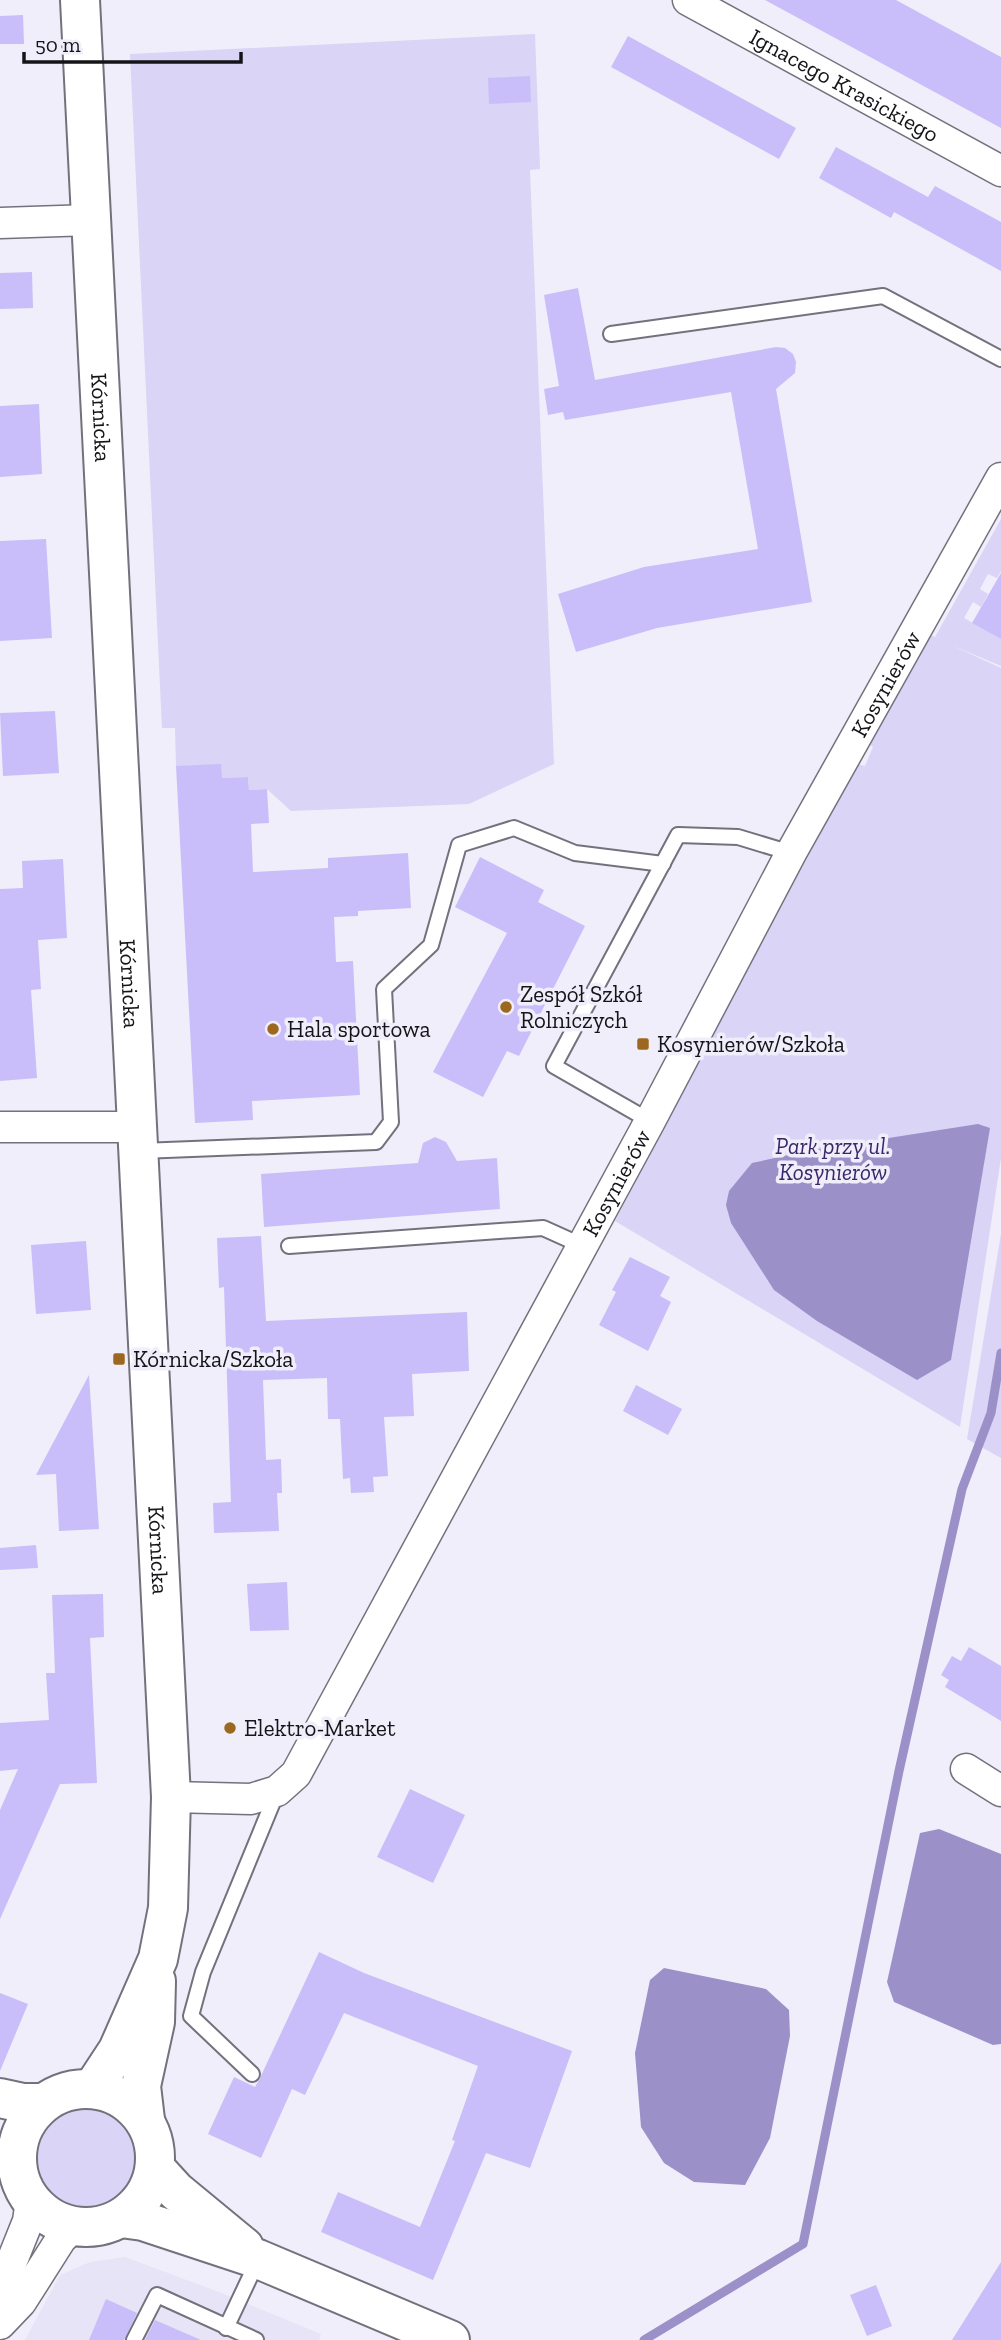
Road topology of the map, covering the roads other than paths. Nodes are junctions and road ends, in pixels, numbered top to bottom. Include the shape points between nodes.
1 (80, 0) edge
2 (688, 0) edge
3 (1001, 171) edge
4 (91, 220) junction
5 (0, 223) edge
6 (611, 334) dead end
7 (1001, 359) edge
8 (1001, 478) edge
9 (791, 853) junction
10 (663, 864) junction
11 (650, 1121) junction
12 (0, 1127) edge
13 (139, 1139) junction
14 (289, 1245) dead end
15 (583, 1246) junction
16 (966, 1769) dead end
17 (277, 1791) junction
18 (1001, 1791) edge
19 (172, 1797) junction
20 (156, 1966) junction
21 (253, 2074) dead end
22 (93, 2088) junction
23 (0, 2098) edge
24 (43, 2103) junction
25 (145, 2120) junction
26 (8, 2150) edge
27 (155, 2168) junction
28 (32, 2200) junction
29 (121, 2218) junction
30 (74, 2226) junction
31 (258, 2259) junction
32 (0, 2291) edge
33 (0, 2324) edge
34 (226, 2328) junction
35 (134, 2340) edge
36 (256, 2340) edge
37 (450, 2340) edge

1 - 4 street, Kórnicka
2 - 3 street, Ignacego Krasickiego
4 - 5 street
4 - 13 street, Kórnicka
6 - 7 lane via 883,296
8 - 9 street, Kosynierów
9 - 10 lane via 738,837 678,835
9 - 11 street, Kosynierów
10 - 11 lane via 554,1066
10 - 13 lane via 575,853 514,828 459,845 431,945 384,989 391,1122 376,1142
11 - 15 street, Kosynierów
12 - 13 street
13 - 19 street, Kórnicka
14 - 15 lane via 543,1228
15 - 17 street, Kosynierów via 316,1739 296,1774
16 - 18 street
17 - 19 street via 251,1799
17 - 21 lane via 203,1972 191,2016
19 - 20 street, Kórnicka via 168,1908
20 - 22 street, Kórnicka via 118,2050
20 - 25 street, Kórnicka via 155,2022 141,2086
22 - 24 street via 58,2094
22 - 25 street via 122,2098
23 - 24 street
24 - 26 street via 32,2114 19,2142
25 - 27 street via 152,2135
26 - 28 street
27 - 29 street via 141,2200
27 - 31 street
28 - 30 street via 50,2217
28 - 32 street
29 - 30 street via 93,2227
29 - 31 street
30 - 33 street via 22,2302
31 - 34 lane
31 - 37 street
34 - 35 lane via 157,2295
34 - 36 lane

